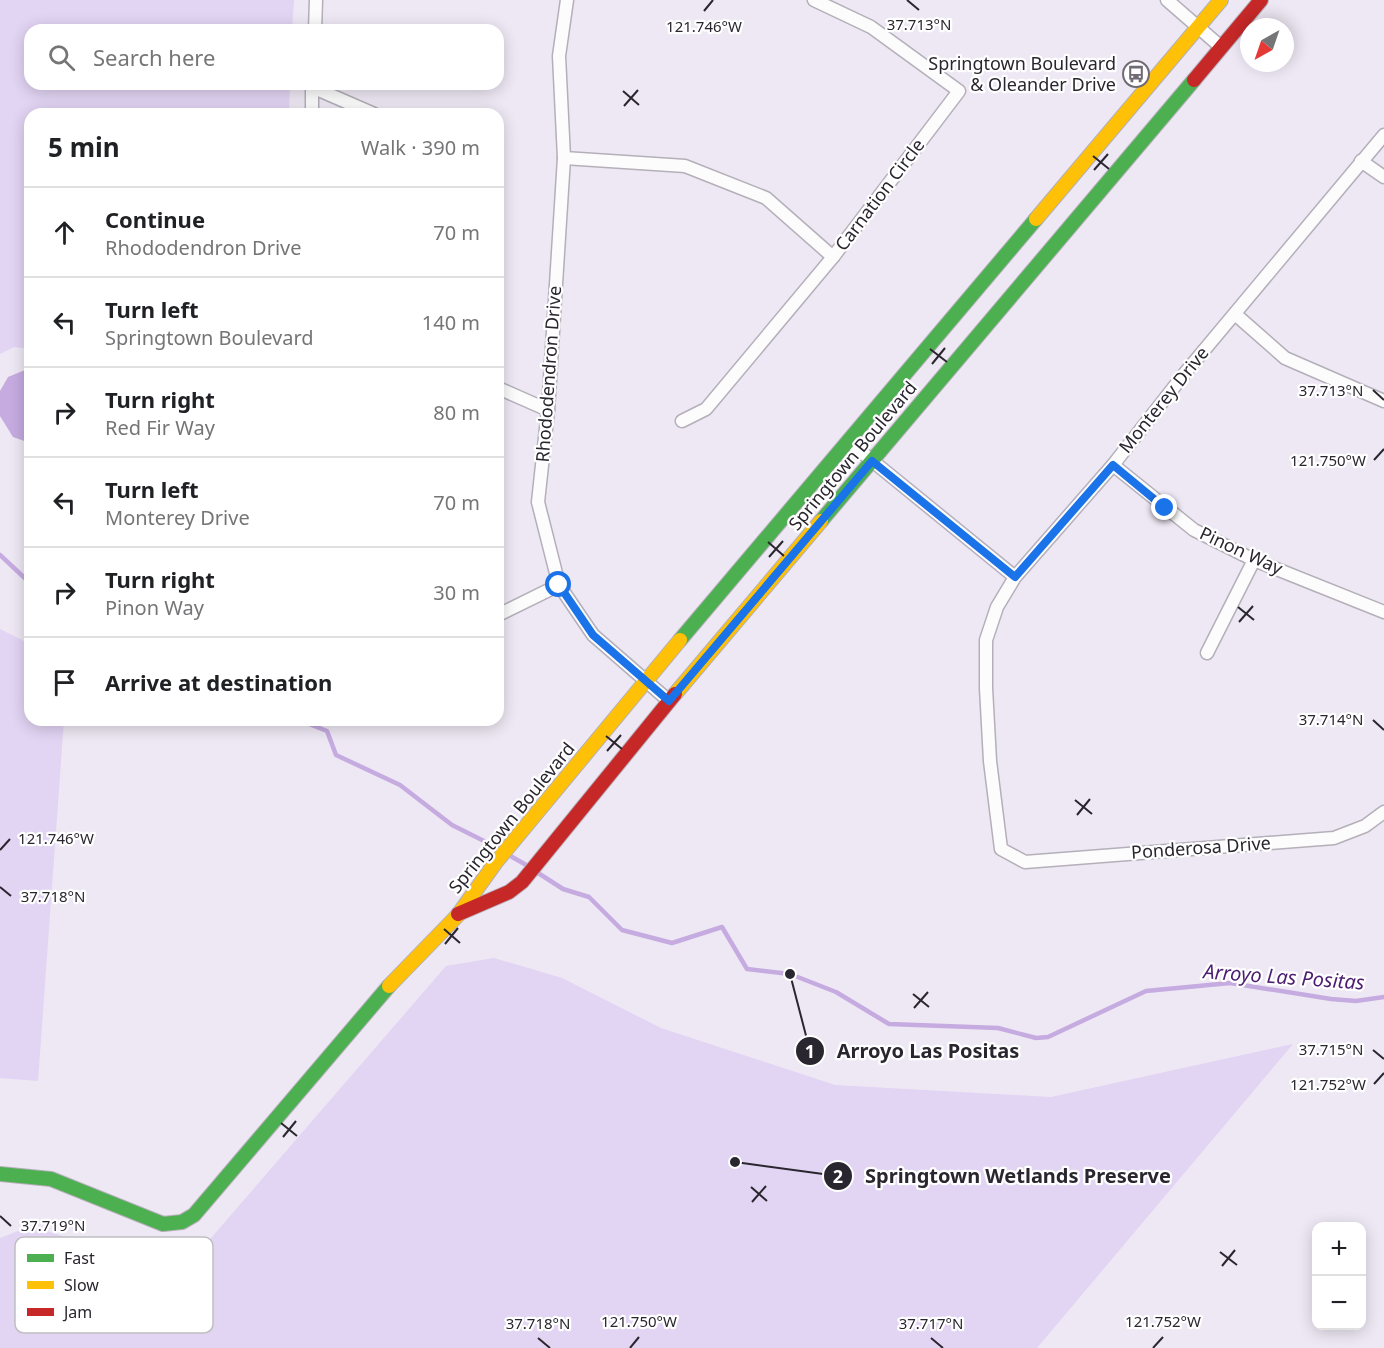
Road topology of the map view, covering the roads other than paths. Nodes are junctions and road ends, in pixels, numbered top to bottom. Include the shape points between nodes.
1 (316, 0) edge
2 (567, 0) edge
3 (814, 0) edge
4 (1167, 0) edge
5 (1221, 0) edge
6 (1261, 0) edge
7 (315, 24) edge
8 (1197, 27) junction
9 (1221, 47) junction
10 (312, 90) edge
11 (323, 90) edge
12 (312, 108) edge
13 (361, 108) edge
14 (1384, 135) edge
15 (564, 158) junction
16 (1361, 160) junction
17 (1384, 177) edge
18 (834, 257) junction
19 (1235, 314) junction
20 (504, 391) edge
21 (1384, 401) edge
22 (548, 410) junction
23 (682, 421) dead end
24 (848, 441) junction
25 (872, 461) junction
26 (1113, 465) junction
27 (1254, 560) junction
28 (1015, 577) junction
29 (559, 585) junction
30 (504, 612) edge
31 (1384, 612) edge
32 (1207, 653) dead end
33 (646, 681) junction
34 (669, 701) junction
35 (1384, 812) edge
36 (1012, 857) joint
37 (458, 915) junction
38 (0, 1174) edge

1 - 7 street
2 - 15 street, Rhododendron Drive via 559,56
3 - 18 street, Carnation Circle via 871,27 959,91
4 - 8 street
5 - 8 street, Springtown Boulevard
6 - 9 street, Springtown Boulevard
8 - 9 street
8 - 24 street, Springtown Boulevard
9 - 25 street, Springtown Boulevard
10 - 12 street
11 - 13 street
14 - 16 street, Monterey Drive
15 - 18 street via 685,166 766,198
15 - 22 street, Rhododendron Drive
16 - 17 street
16 - 19 street, Monterey Drive
18 - 23 street, Carnation Circle via 706,409
19 - 21 street via 1286,358
19 - 26 street, Monterey Drive
20 - 22 street
22 - 29 street, Rhododendron Drive via 538,501
24 - 25 street
24 - 33 street, Springtown Boulevard
25 - 28 street
25 - 34 street, Springtown Boulevard
26 - 27 street, Pinon Way via 1194,530
26 - 28 street, Monterey Drive
27 - 31 street, Pinon Way
27 - 32 street
28 - 36 street, Monterey Drive via 997,607 986,640 990,761 998,835 1001,849
29 - 30 street
29 - 33 street, Rhododendron Drive via 593,635
33 - 34 street, Rhododendron Drive
33 - 37 street, Springtown Boulevard via 496,862
34 - 37 street, Springtown Boulevard via 522,882
35 - 36 street, Ponderosa Drive via 1365,826 1334,838 1025,862
37 - 38 street, Springtown Boulevard via 394,980 194,1215 182,1222 163,1224 51,1179

